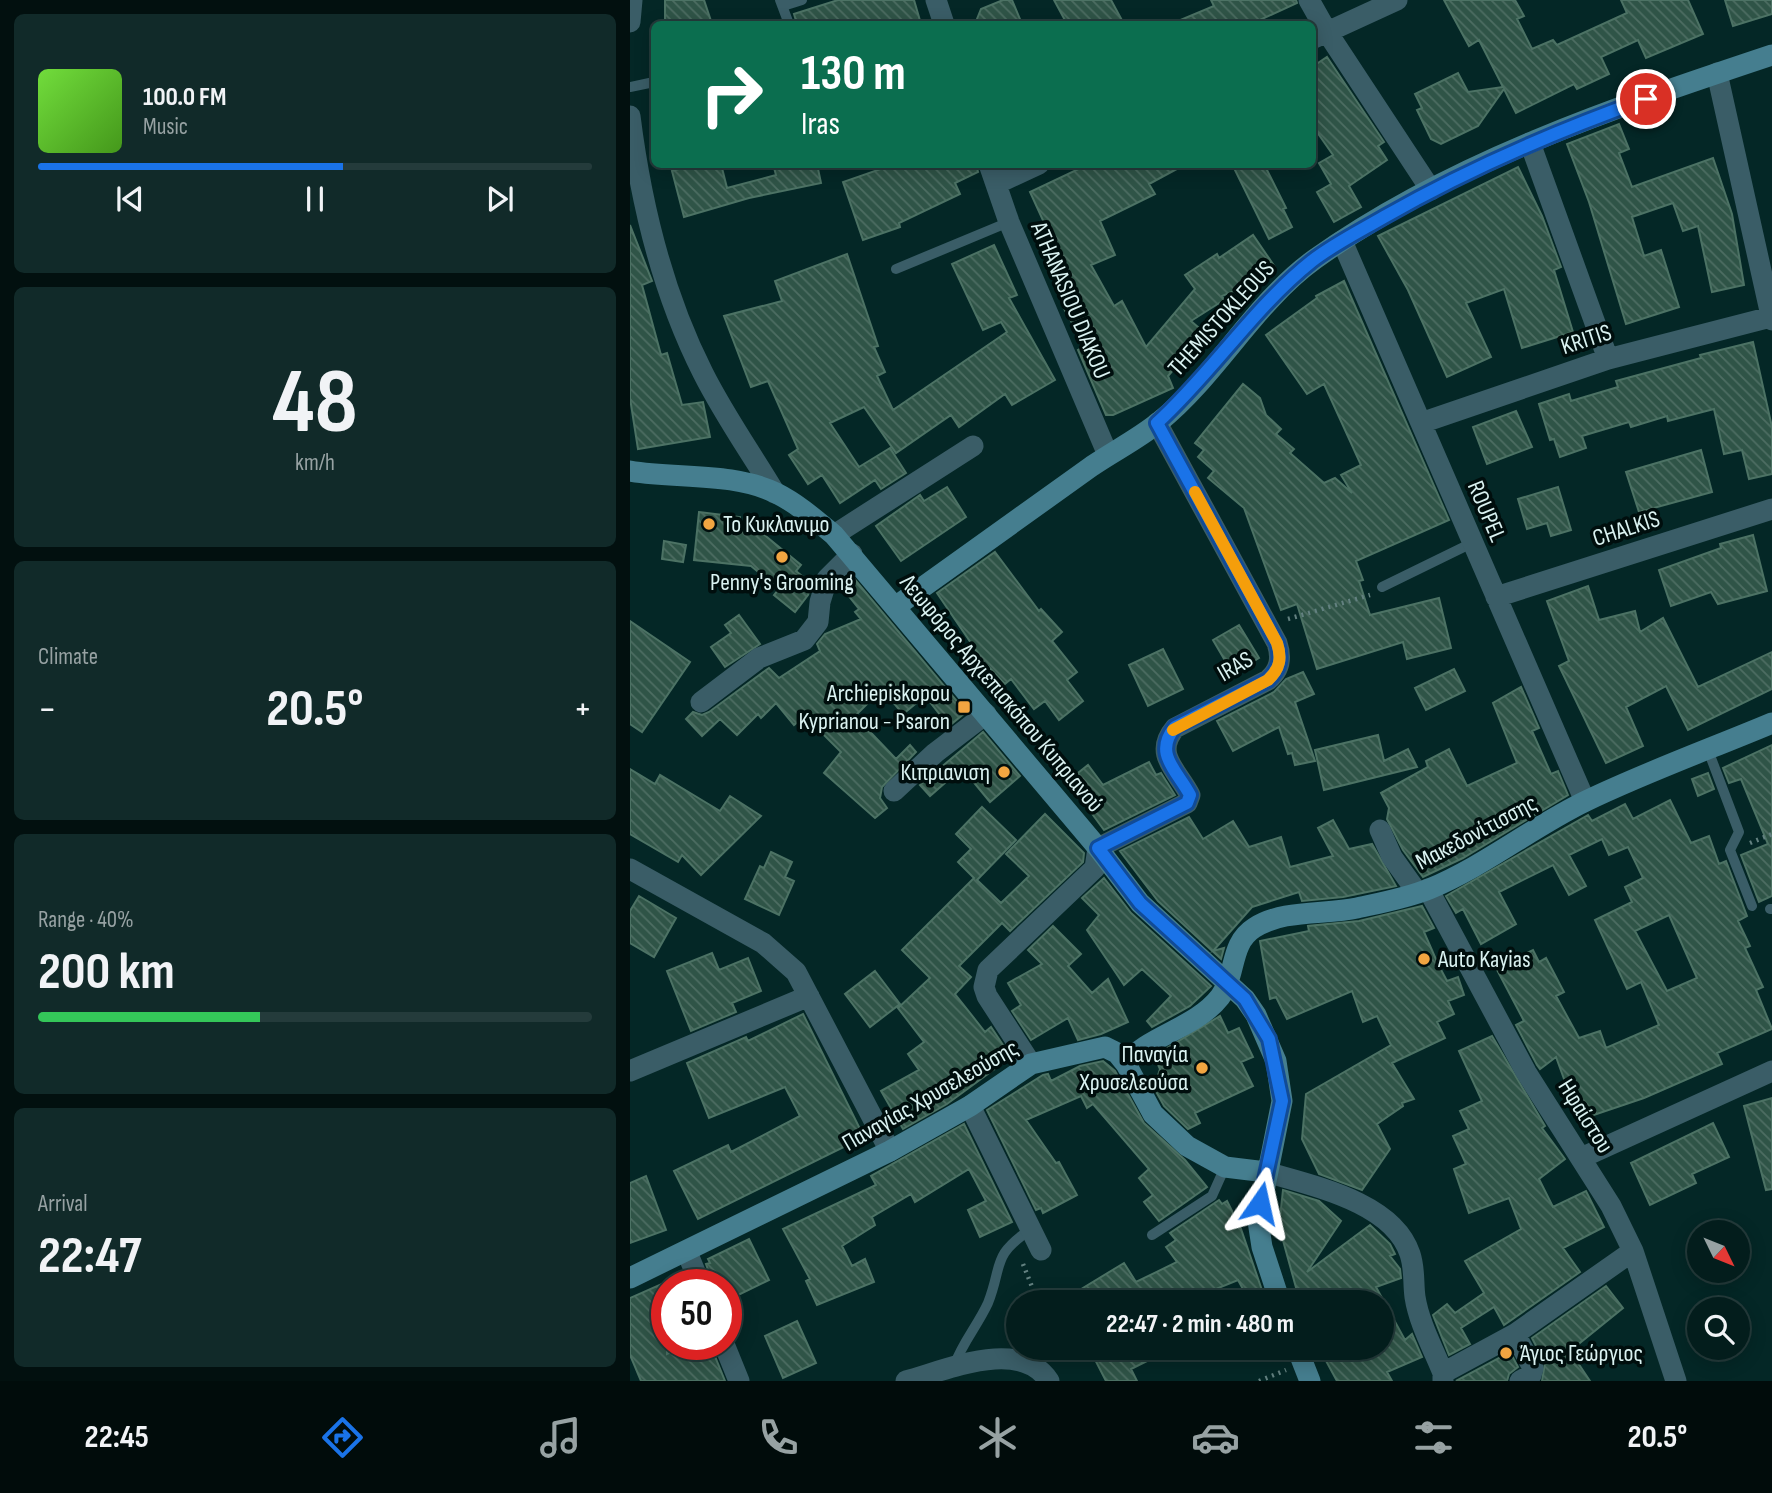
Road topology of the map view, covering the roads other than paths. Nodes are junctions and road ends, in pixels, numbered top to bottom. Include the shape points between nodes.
1 (632, 0) edge
2 (802, 0) edge
3 (1309, 0) edge
4 (1397, 0) edge
5 (939, 1) edge
6 (781, 3) edge
7 (788, 21) edge
8 (943, 21) edge
9 (1315, 21) edge
10 (630, 22) edge
11 (1320, 36) edge
12 (1772, 55) edge
13 (1717, 73) junction
14 (651, 83) edge
15 (630, 87) edge
16 (630, 116) edge
17 (1530, 143) junction
18 (1020, 168) edge
19 (992, 174) edge
20 (1431, 190) junction
21 (1009, 222) junction
22 (1342, 241) junction
23 (897, 269) dead end
24 (1772, 318) edge
25 (1608, 359) junction
26 (1157, 423) junction
27 (1421, 423) junction
28 (972, 446) dead end
29 (1108, 455) junction
30 (630, 471) edge
31 (775, 492) junction
32 (1772, 509) edge
33 (834, 535) junction
34 (1472, 543) junction
35 (852, 554) junction
36 (1382, 587) road end
37 (1496, 597) junction
38 (895, 607) junction
39 (701, 702) dead end
40 (986, 714) junction
41 (1772, 723) edge
42 (1708, 750) junction
43 (894, 791) dead end
44 (1585, 801) junction
45 (1380, 830) dead end
46 (1098, 848) junction
47 (630, 869) edge
48 (1422, 891) junction
49 (1752, 906) dead end
50 (1228, 984) junction
51 (809, 996) junction
52 (1031, 1064) junction
53 (1126, 1064) junction
54 (630, 1070) edge
55 (1772, 1071) edge
56 (970, 1106) junction
57 (890, 1152) junction
58 (1581, 1158) junction
59 (1225, 1167) junction
60 (1266, 1172) junction
61 (1031, 1229) junction
62 (1152, 1235) dead end
63 (1041, 1250) dead end
64 (1633, 1251) junction
65 (687, 1252) junction
66 (694, 1269) edge
67 (630, 1278) edge
68 (1276, 1290) edge
69 (1515, 1334) junction
70 (730, 1360) edge
71 (953, 1368) junction
72 (1443, 1377) edge
73 (739, 1381) edge
74 (906, 1381) edge
75 (1049, 1381) edge
76 (1520, 1381) edge
77 (1676, 1381) edge

1 - 10 street
2 - 6 lane
3 - 9 street
4 - 11 street
5 - 8 street
6 - 7 lane
11 - 20 street
12 - 13 street, THEMISTOKLEOUS
13 - 17 street, THEMISTOKLEOUS
13 - 24 street
14 - 15 lane
16 - 31 street, Λεωφόρος Αρχιεπισκόπου Κυπριανού via 659,260 682,324 703,373
17 - 20 street, THEMISTOKLEOUS
17 - 25 street
18 - 19 street
19 - 21 street, ATHANASIOU DIAKOU
20 - 22 street, THEMISTOKLEOUS
21 - 23 lane
21 - 29 street, ATHANASIOU DIAKOU
22 - 26 street, THEMISTOKLEOUS via 1287,283
22 - 27 street, ROUPEL
24 - 25 street, KRITIS
25 - 27 street, KRITIS
26 - 29 street, THEMISTOKLEOUS
26 - 46 street, IRAS via 1267,625 1279,651 1278,667 1274,675 1175,727 1165,739 1164,749 1190,795 1187,803
27 - 34 street, ROUPEL
28 - 33 street
29 - 38 street, THEMISTOKLEOUS
30 - 31 street via 730,481
31 - 33 street, Λεωφόρος Αρχιεπισκόπου Κυπριανού
32 - 37 street, CHALKIS
33 - 35 street, Λεωφόρος Αρχιεπισκόπου Κυπριανού
34 - 36 lane
34 - 37 street, ROUPEL
35 - 38 street, Λεωφόρος Αρχιεπισκόπου Κυπριανού
35 - 39 street via 827,579 818,622 804,640 760,658
37 - 44 street, ROUPEL
38 - 40 street, Λεωφόρος Αρχιεπισκόπου Κυπριανού
40 - 43 street
40 - 46 street, Λεωφόρος Αρχιεπισκόπου Κυπριανού
41 - 42 street, Μακεδονίτισσης
42 - 44 street, Μακεδονίτισσης
42 - 49 lane via 1739,832 1730,850
44 - 48 street, Μακεδονίτισσης via 1501,852
45 - 48 street, Ηφαίστου via 1392,857
46 - 50 street, Λεωφόρος Αρχιεπισκόπου Κυπριανού via 1140,903
46 - 52 street via 1095,868 988,970 985,978 987,996
47 - 51 street via 763,943 796,972
48 - 50 street, Μακεδονίτισσης via 1357,908 1272,919 1240,940
48 - 58 street, Ηφαίστου
50 - 53 street via 1206,1011 1138,1051
50 - 60 street, Λεωφόρος Αρχιεπισκόπου Κυπριανού via 1256,1015 1276,1062 1282,1101
51 - 54 street
51 - 57 street
52 - 53 street, Παναγίας Χρυσελεούσης via 1105,1047
52 - 56 street, Παναγίας Χρυσελεούσης
53 - 59 street via 1153,1114 1186,1146
55 - 58 street
56 - 57 street, Παναγίας Χρυσελεούσης
56 - 61 street
57 - 65 street, Παναγίας Χρυσελεούσης
58 - 64 street, Ηφαίστου
59 - 60 street
59 - 62 lane via 1212,1196
60 - 68 street, Λεωφόρος Αρχιεπισκόπου Κυπριανού via 1258,1221
60 - 72 street via 1373,1210 1399,1230 1416,1275 1422,1324
61 - 63 street
61 - 71 lane via 1009,1244 997,1264 987,1303
64 - 69 street
64 - 77 street, Ηφαίστου
65 - 66 street
65 - 67 street, Παναγίας Χρυσελεούσης
69 - 72 street
69 - 76 street via 1533,1368 1531,1375
70 - 73 street
71 - 74 street
71 - 75 street via 1013,1357 1036,1366

